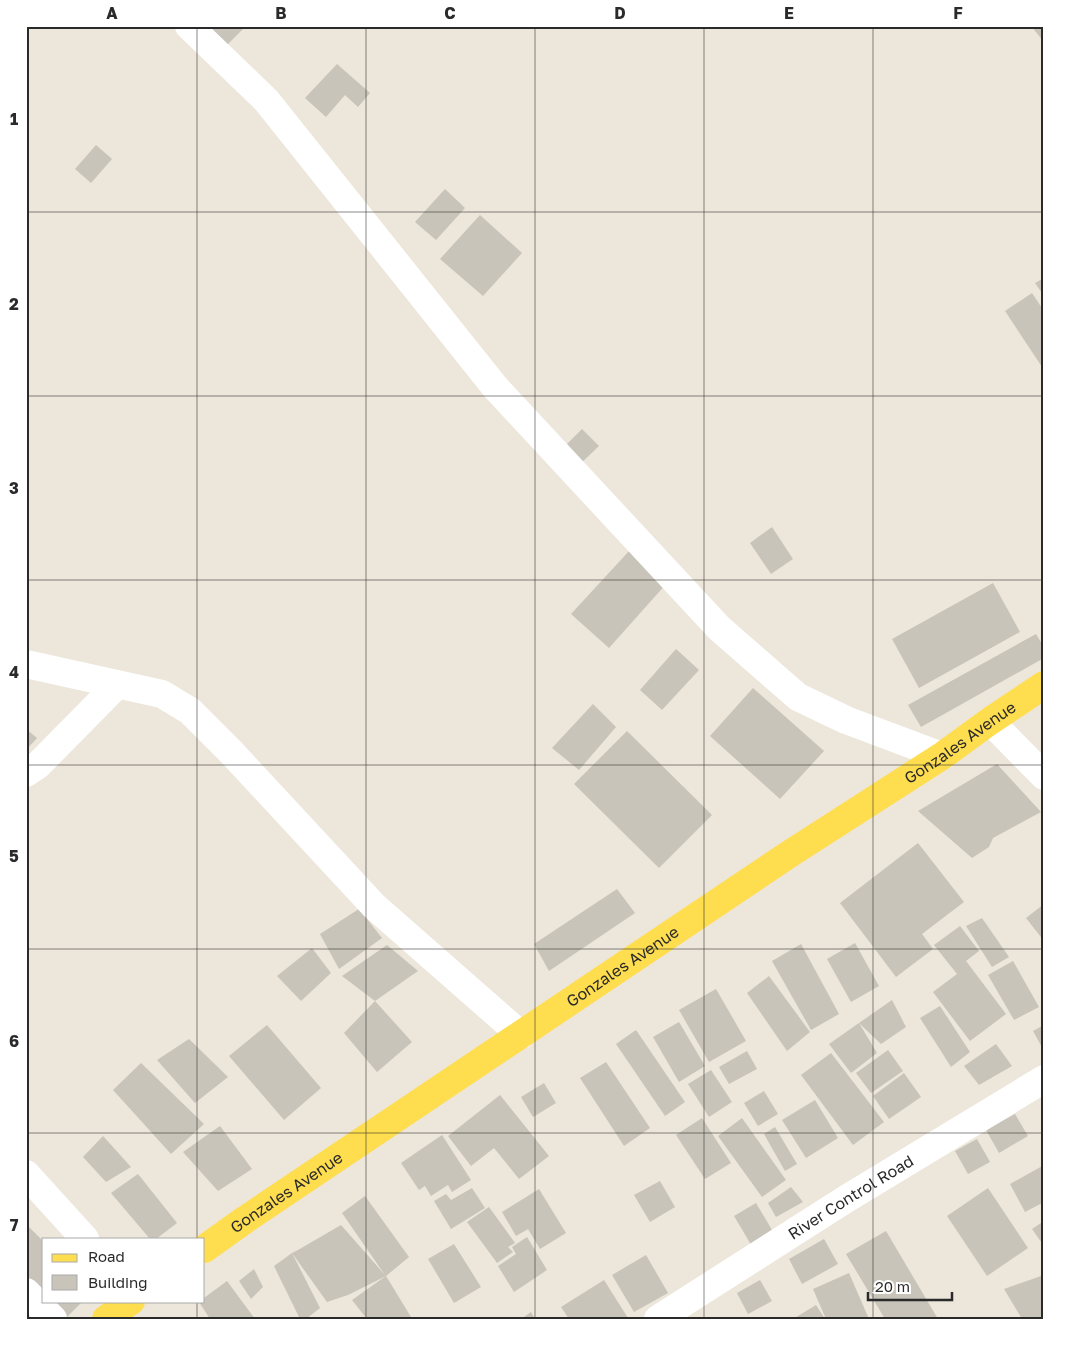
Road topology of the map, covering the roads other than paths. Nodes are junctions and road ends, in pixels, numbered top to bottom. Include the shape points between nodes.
1 (189, 26) edge
2 (26, 664) edge
3 (117, 684) junction
4 (1044, 685) edge
5 (990, 721) junction
6 (942, 756) junction
7 (26, 773) edge
8 (1044, 776) edge
9 (521, 1035) junction
10 (1044, 1080) edge
11 (26, 1174) edge
12 (85, 1238) edge
13 (205, 1248) edge
14 (26, 1292) edge
15 (130, 1302) edge
16 (52, 1319) edge
17 (106, 1319) edge
18 (658, 1319) edge

1 - 6 street via 266,100 495,387 719,628 798,697 846,720
2 - 3 street
3 - 7 street via 38,765
3 - 9 street via 162,694 190,711 374,906
4 - 5 main road, Gonzales Avenue
5 - 6 main road, Gonzales Avenue
5 - 8 street
6 - 9 main road, Gonzales Avenue
9 - 13 main road, Gonzales Avenue
10 - 18 street, River Control Road via 846,1199
11 - 12 street
14 - 16 street
15 - 17 main road

